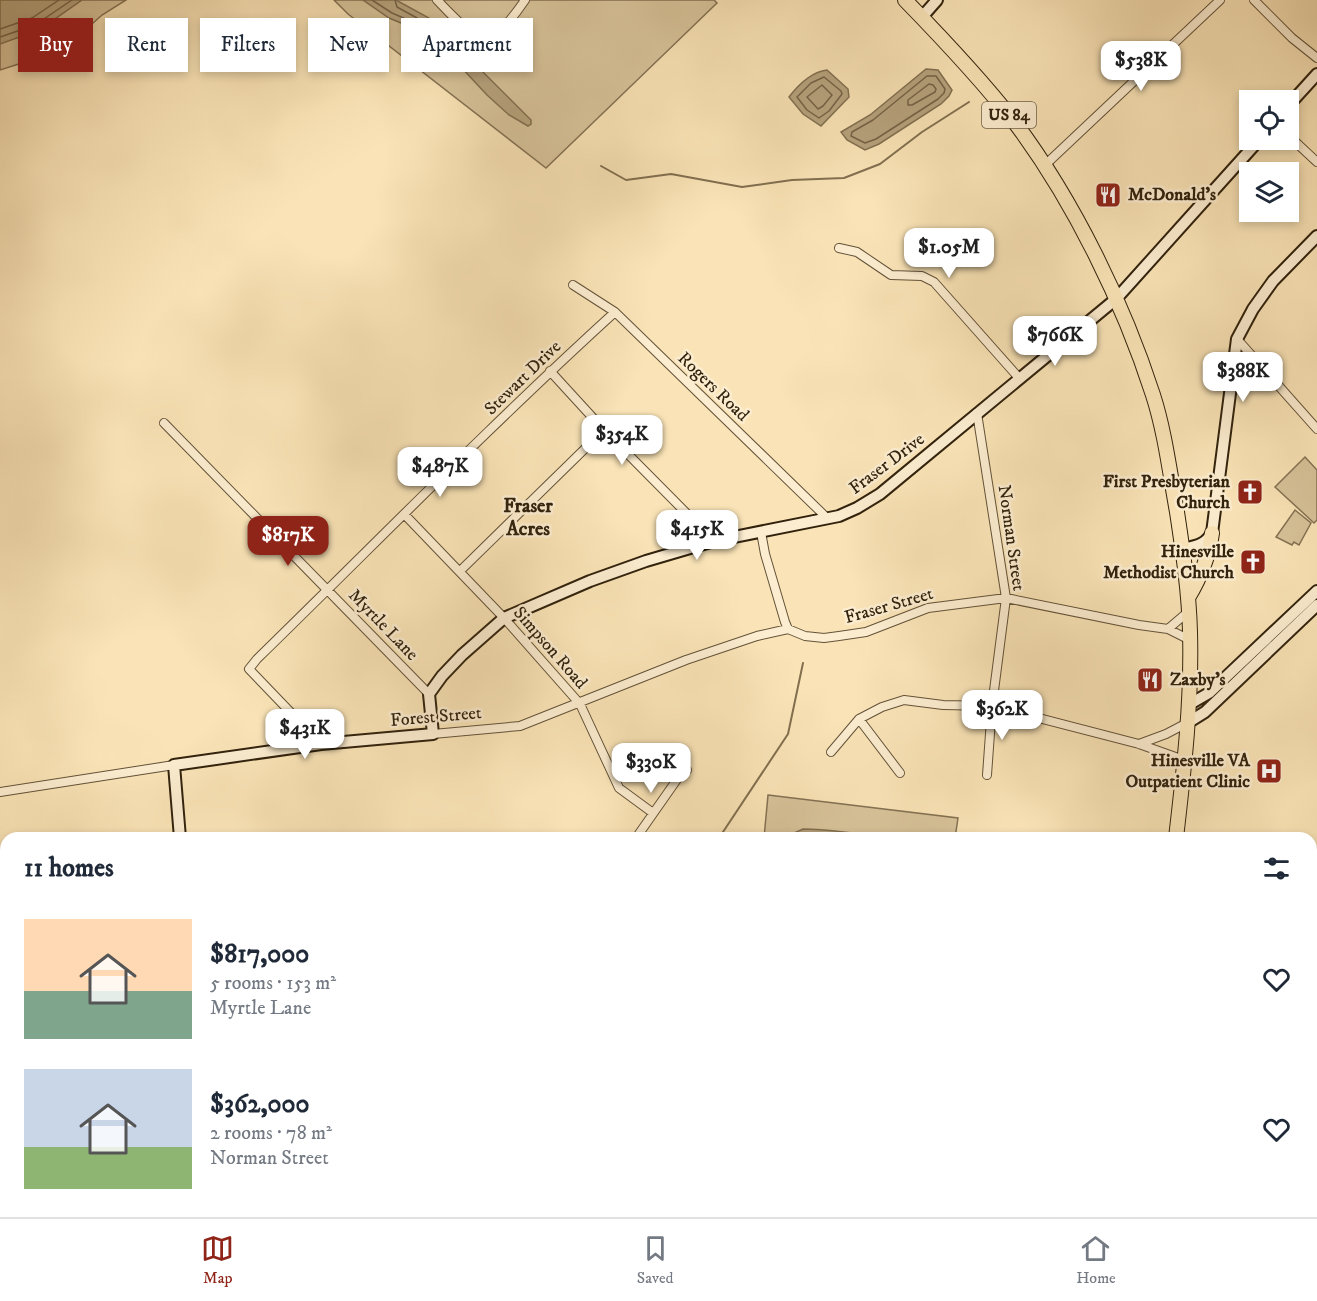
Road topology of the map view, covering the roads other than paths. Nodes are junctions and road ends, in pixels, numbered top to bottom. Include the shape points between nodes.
1 (437, 0) edge
2 (525, 0) edge
3 (905, 0) edge
4 (938, 0) edge
5 (1220, 0) edge
6 (1254, 0) edge
7 (922, 17) junction
8 (1317, 58) edge
9 (1317, 74) edge
10 (1299, 94) edge
11 (1299, 145) edge
12 (1250, 150) edge
13 (1317, 162) edge
14 (1044, 166) junction
15 (1317, 236) edge
16 (839, 248) dead end
17 (573, 285) dead end
18 (1116, 299) junction
19 (615, 312) junction
20 (1237, 339) junction
21 (550, 371) junction
22 (1019, 378) junction
23 (977, 413) junction
24 (164, 423) dead end
25 (1317, 429) edge
26 (604, 430) junction
27 (404, 514) junction
28 (827, 518) junction
29 (761, 532) junction
30 (1212, 533) junction
31 (714, 541) junction
32 (1183, 549) junction
33 (460, 571) junction
34 (327, 589) junction
35 (1317, 591) edge
36 (1005, 598) junction
37 (1317, 604) edge
38 (1188, 605) junction
39 (504, 618) junction
40 (788, 629) junction
41 (1168, 629) junction
42 (1190, 640) junction
43 (429, 694) junction
44 (579, 704) junction
45 (1190, 704) junction
46 (992, 706) junction
47 (859, 719) junction
48 (1189, 722) junction
49 (434, 734) junction
50 (321, 744) junction
51 (1139, 744) junction
52 (831, 752) dead end
53 (1184, 759) junction
54 (174, 765) junction
55 (687, 770) dead end
56 (900, 773) dead end
57 (987, 775) dead end
58 (0, 792) edge
59 (653, 813) junction
60 (180, 832) edge
61 (640, 832) edge
62 (1177, 832) edge

1 - 2 street via 484,40 499,32
3 - 7 highway, US 84
4 - 7 street
5 - 14 street
6 - 8 street
7 - 14 highway, US 84 via 984,84
9 - 10 street
11 - 13 street
12 - 18 street, Fraser Drive
14 - 18 highway, US 84 via 1082,229
15 - 20 street via 1273,282
16 - 22 street via 857,252 891,275 922,276 934,282
17 - 19 street, Rogers Road
18 - 22 street, Fraser Drive
18 - 32 highway, US 84 via 1154,397
19 - 21 street, Stewart Drive
19 - 28 street, Rogers Road
20 - 25 street
20 - 30 street
21 - 26 street
21 - 27 street, Stewart Drive
22 - 23 street, Fraser Drive
23 - 28 street, Fraser Drive via 880,494 848,512
23 - 36 street, Norman Street
24 - 34 street, Myrtle Lane
26 - 31 street
26 - 33 street
27 - 33 street, Simpson Road
27 - 34 street, Stewart Drive
28 - 29 street, Fraser Drive
29 - 31 street, Fraser Drive
29 - 40 street
30 - 32 street via 1205,543
30 - 38 highway via 1204,567
31 - 39 street, Fraser Drive via 623,569
32 - 38 highway, US 84
33 - 39 street, Simpson Road
34 - 43 street, Myrtle Lane
34 - 50 street, Stewart Drive via 249,669
35 - 45 street via 1209,693
36 - 40 street, Fraser Street via 928,608 866,632 825,638
36 - 41 street, Fraser Street
36 - 46 street, Norman Street
37 - 48 street via 1205,712
38 - 41 street
38 - 42 highway, US 84
39 - 43 street, Fraser Drive via 456,662
39 - 44 street, Simpson Road
40 - 44 street, Forest Street via 686,660
41 - 42 street, Fraser Street
42 - 45 highway, US 84
43 - 49 street
44 - 49 street, Forest Street via 520,726
44 - 59 street, Simpson Road via 619,788
45 - 48 highway, US 84
46 - 47 street via 904,700
46 - 51 street
46 - 57 street, Norman Street
47 - 52 street
47 - 56 street
48 - 51 street
48 - 53 highway, US 84
49 - 50 street, Forest Street
50 - 54 street, Forest Street
51 - 53 street
53 - 62 highway, US 84
54 - 58 street, Forest Street
54 - 60 street
55 - 59 street
59 - 61 street

